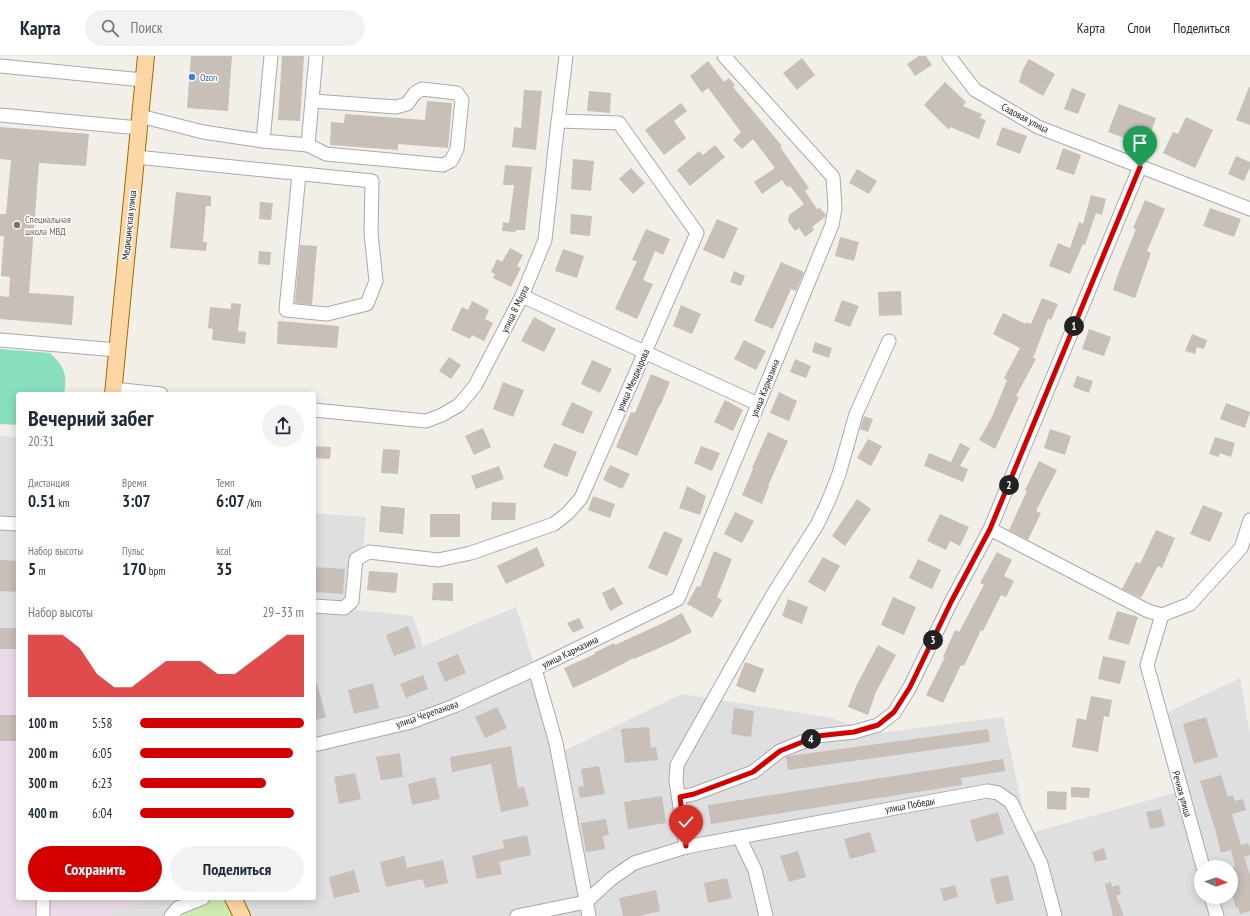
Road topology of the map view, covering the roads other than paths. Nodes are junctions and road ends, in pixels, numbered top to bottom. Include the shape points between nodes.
1 (146, 56) edge
2 (271, 56) edge
3 (316, 56) edge
4 (566, 56) edge
5 (724, 56) edge
6 (950, 56) edge
7 (0, 66) edge
8 (143, 80) junction
9 (313, 102) junction
10 (0, 115) edge
11 (558, 121) junction
12 (139, 122) junction
13 (263, 141) junction
14 (308, 145) junction
15 (136, 158) junction
16 (1140, 167) junction
17 (299, 174) junction
18 (1250, 209) edge
19 (522, 296) junction
20 (0, 340) edge
21 (889, 341) dead end
22 (117, 350) junction
23 (645, 352) junction
24 (113, 392) edge
25 (758, 404) junction
26 (316, 410) edge
27 (1250, 520) edge
28 (0, 523) edge
29 (16, 524) edge
30 (990, 529) junction
31 (316, 606) edge
32 (1162, 616) junction
33 (535, 669) junction
34 (316, 745) edge
35 (680, 797) junction
36 (739, 837) junction
37 (686, 846) junction
38 (1201, 860) edge
39 (43, 900) edge
40 (198, 900) edge
41 (234, 900) edge
42 (586, 902) junction
43 (1213, 904) edge
44 (42, 916) edge
45 (171, 916) edge
46 (242, 916) edge
47 (517, 916) edge
48 (589, 916) edge
49 (766, 916) edge
50 (1055, 916) edge
51 (1217, 916) edge

1 - 8 main road, Медицинская улица
2 - 13 street
3 - 9 street
4 - 11 street, улица 8 Марта
5 - 25 street, улица Кармазина via 833,177 835,208 832,225
6 - 16 street, Садовая улица via 975,90 1038,127
7 - 8 street
8 - 12 main road, Медицинская улица
9 - 14 street
9 - 14 street via 396,107 407,104 415,93 422,89 457,93 462,100 457,149 451,161 442,165 326,154
10 - 12 street
11 - 19 street, улица 8 Марта via 545,240
11 - 23 street, улица Мендиарова via 619,123 698,233
12 - 13 street
12 - 15 main road, Медицинская улица
13 - 14 street
15 - 17 street
15 - 22 main road, Медицинская улица
16 - 18 street, Садовая улица
16 - 30 street
17 - 17 street via 286,310 327,314 367,304 376,281 371,233 372,181
19 - 23 street
19 - 26 street, улица 8 Марта via 475,386 459,405 442,415 426,421
20 - 22 street
21 - 35 street via 856,414 828,502 677,765 676,782
22 - 24 main road, Медицинская улица
23 - 25 street
23 - 31 street, улица Мендиарова via 581,498 554,524 471,554 438,560 369,552 356,559 352,601 344,608
25 - 33 street, улица Кармазина via 678,599
27 - 32 street via 1241,548 1190,604
28 - 29 street
30 - 32 street
30 - 35 street via 910,687 894,712 878,725 854,732 817,736 780,751 753,772
32 - 38 street, Речная улица via 1147,664
33 - 34 street, улица Черепанова via 454,706 411,722
33 - 42 street via 556,743
35 - 37 street
36 - 37 street, улица Победы
36 - 49 street via 755,870
36 - 50 street, улица Победы via 987,791 998,793 1011,802 1041,864
37 - 42 street, улица Победы via 634,863 611,879
39 - 44 street
40 - 45 street via 178,908
41 - 46 main road
42 - 47 street
42 - 48 street
43 - 51 street

